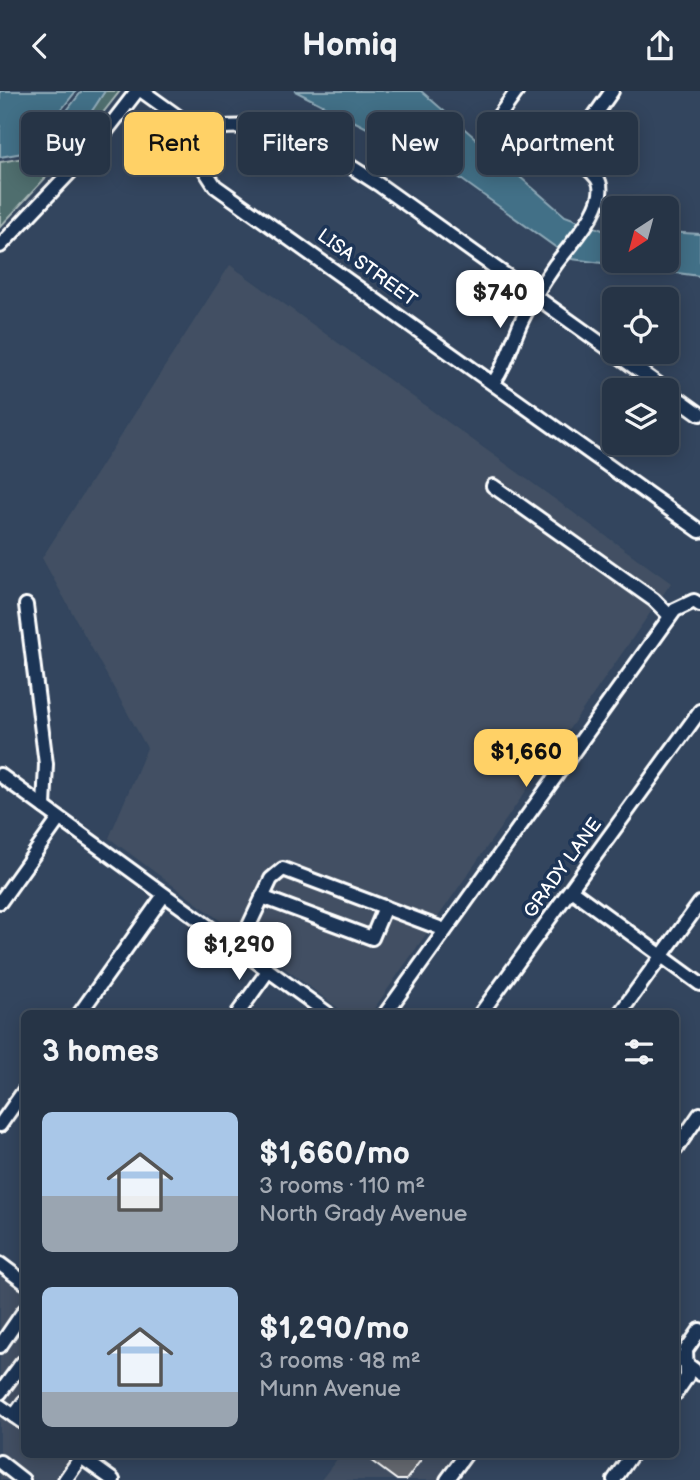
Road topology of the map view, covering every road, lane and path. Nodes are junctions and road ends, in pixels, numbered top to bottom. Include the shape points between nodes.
1 (140, 91) edge
2 (517, 91) edge
3 (612, 91) edge
4 (170, 112) edge
5 (502, 112) edge
6 (597, 112) edge
7 (224, 127) edge
8 (208, 175) edge
9 (594, 175) edge
10 (0, 246) edge
11 (536, 296) junction
12 (493, 383) junction
13 (700, 414) edge
14 (494, 486) dead end
15 (700, 531) edge
16 (697, 603) edge
17 (26, 605) dead end
18 (670, 616) junction
19 (700, 711) edge
20 (0, 775) edge
21 (44, 807) junction
22 (59, 819) junction
23 (571, 890) junction
24 (164, 895) junction
25 (262, 897) junction
26 (0, 901) edge
27 (700, 903) edge
28 (385, 907) junction
29 (445, 930) junction
30 (238, 949) junction
31 (662, 956) junction
32 (268, 971) junction
33 (700, 984) edge
34 (82, 1010) edge
35 (240, 1010) edge
36 (323, 1010) edge
37 (388, 1010) edge
38 (483, 1010) edge
39 (622, 1010) edge
40 (21, 1095) edge
41 (700, 1114) edge
42 (0, 1125) edge
43 (679, 1145) edge
44 (0, 1264) edge
45 (21, 1280) edge
46 (21, 1315) edge
47 (700, 1331) edge
48 (0, 1346) edge
49 (680, 1360) edge
50 (21, 1364) edge
51 (700, 1374) edge
52 (679, 1389) edge
53 (0, 1393) edge
54 (0, 1406) edge
55 (19, 1420) edge
56 (76, 1458) edge
57 (79, 1458) edge
58 (463, 1458) edge
59 (629, 1458) edge
60 (0, 1462) edge
61 (24, 1480) edge
62 (65, 1480) edge
63 (113, 1480) edge
64 (447, 1480) edge
65 (614, 1480) edge

1 - 4 street
1 - 10 street
2 - 5 street
3 - 6 street
7 - 11 street via 245,124 306,142 381,185
8 - 12 street, LISA STREET via 215,186
9 - 11 street via 602,195
11 - 12 street
11 - 13 street
12 - 15 street, LISA STREET
14 - 18 street
16 - 18 street via 681,605
17 - 21 street via 46,764
18 - 29 street
19 - 23 street, GRADY LANE
20 - 21 street
21 - 22 street
22 - 24 street
22 - 26 street
23 - 31 street
23 - 38 street, GRADY LANE
24 - 30 street
24 - 34 street
25 - 28 street via 282,869
25 - 28 street via 372,937
25 - 30 street
27 - 31 street
28 - 29 street
29 - 37 street
30 - 32 street
31 - 33 street
31 - 39 street
32 - 35 street
32 - 36 street
40 - 42 street
41 - 43 street
44 - 45 street
46 - 48 street
47 - 49 street
49 - 51 street
49 - 52 street via 687,1377
50 - 53 street
54 - 55 street
56 - 62 street
57 - 63 street
58 - 64 street
59 - 65 street
60 - 61 street

